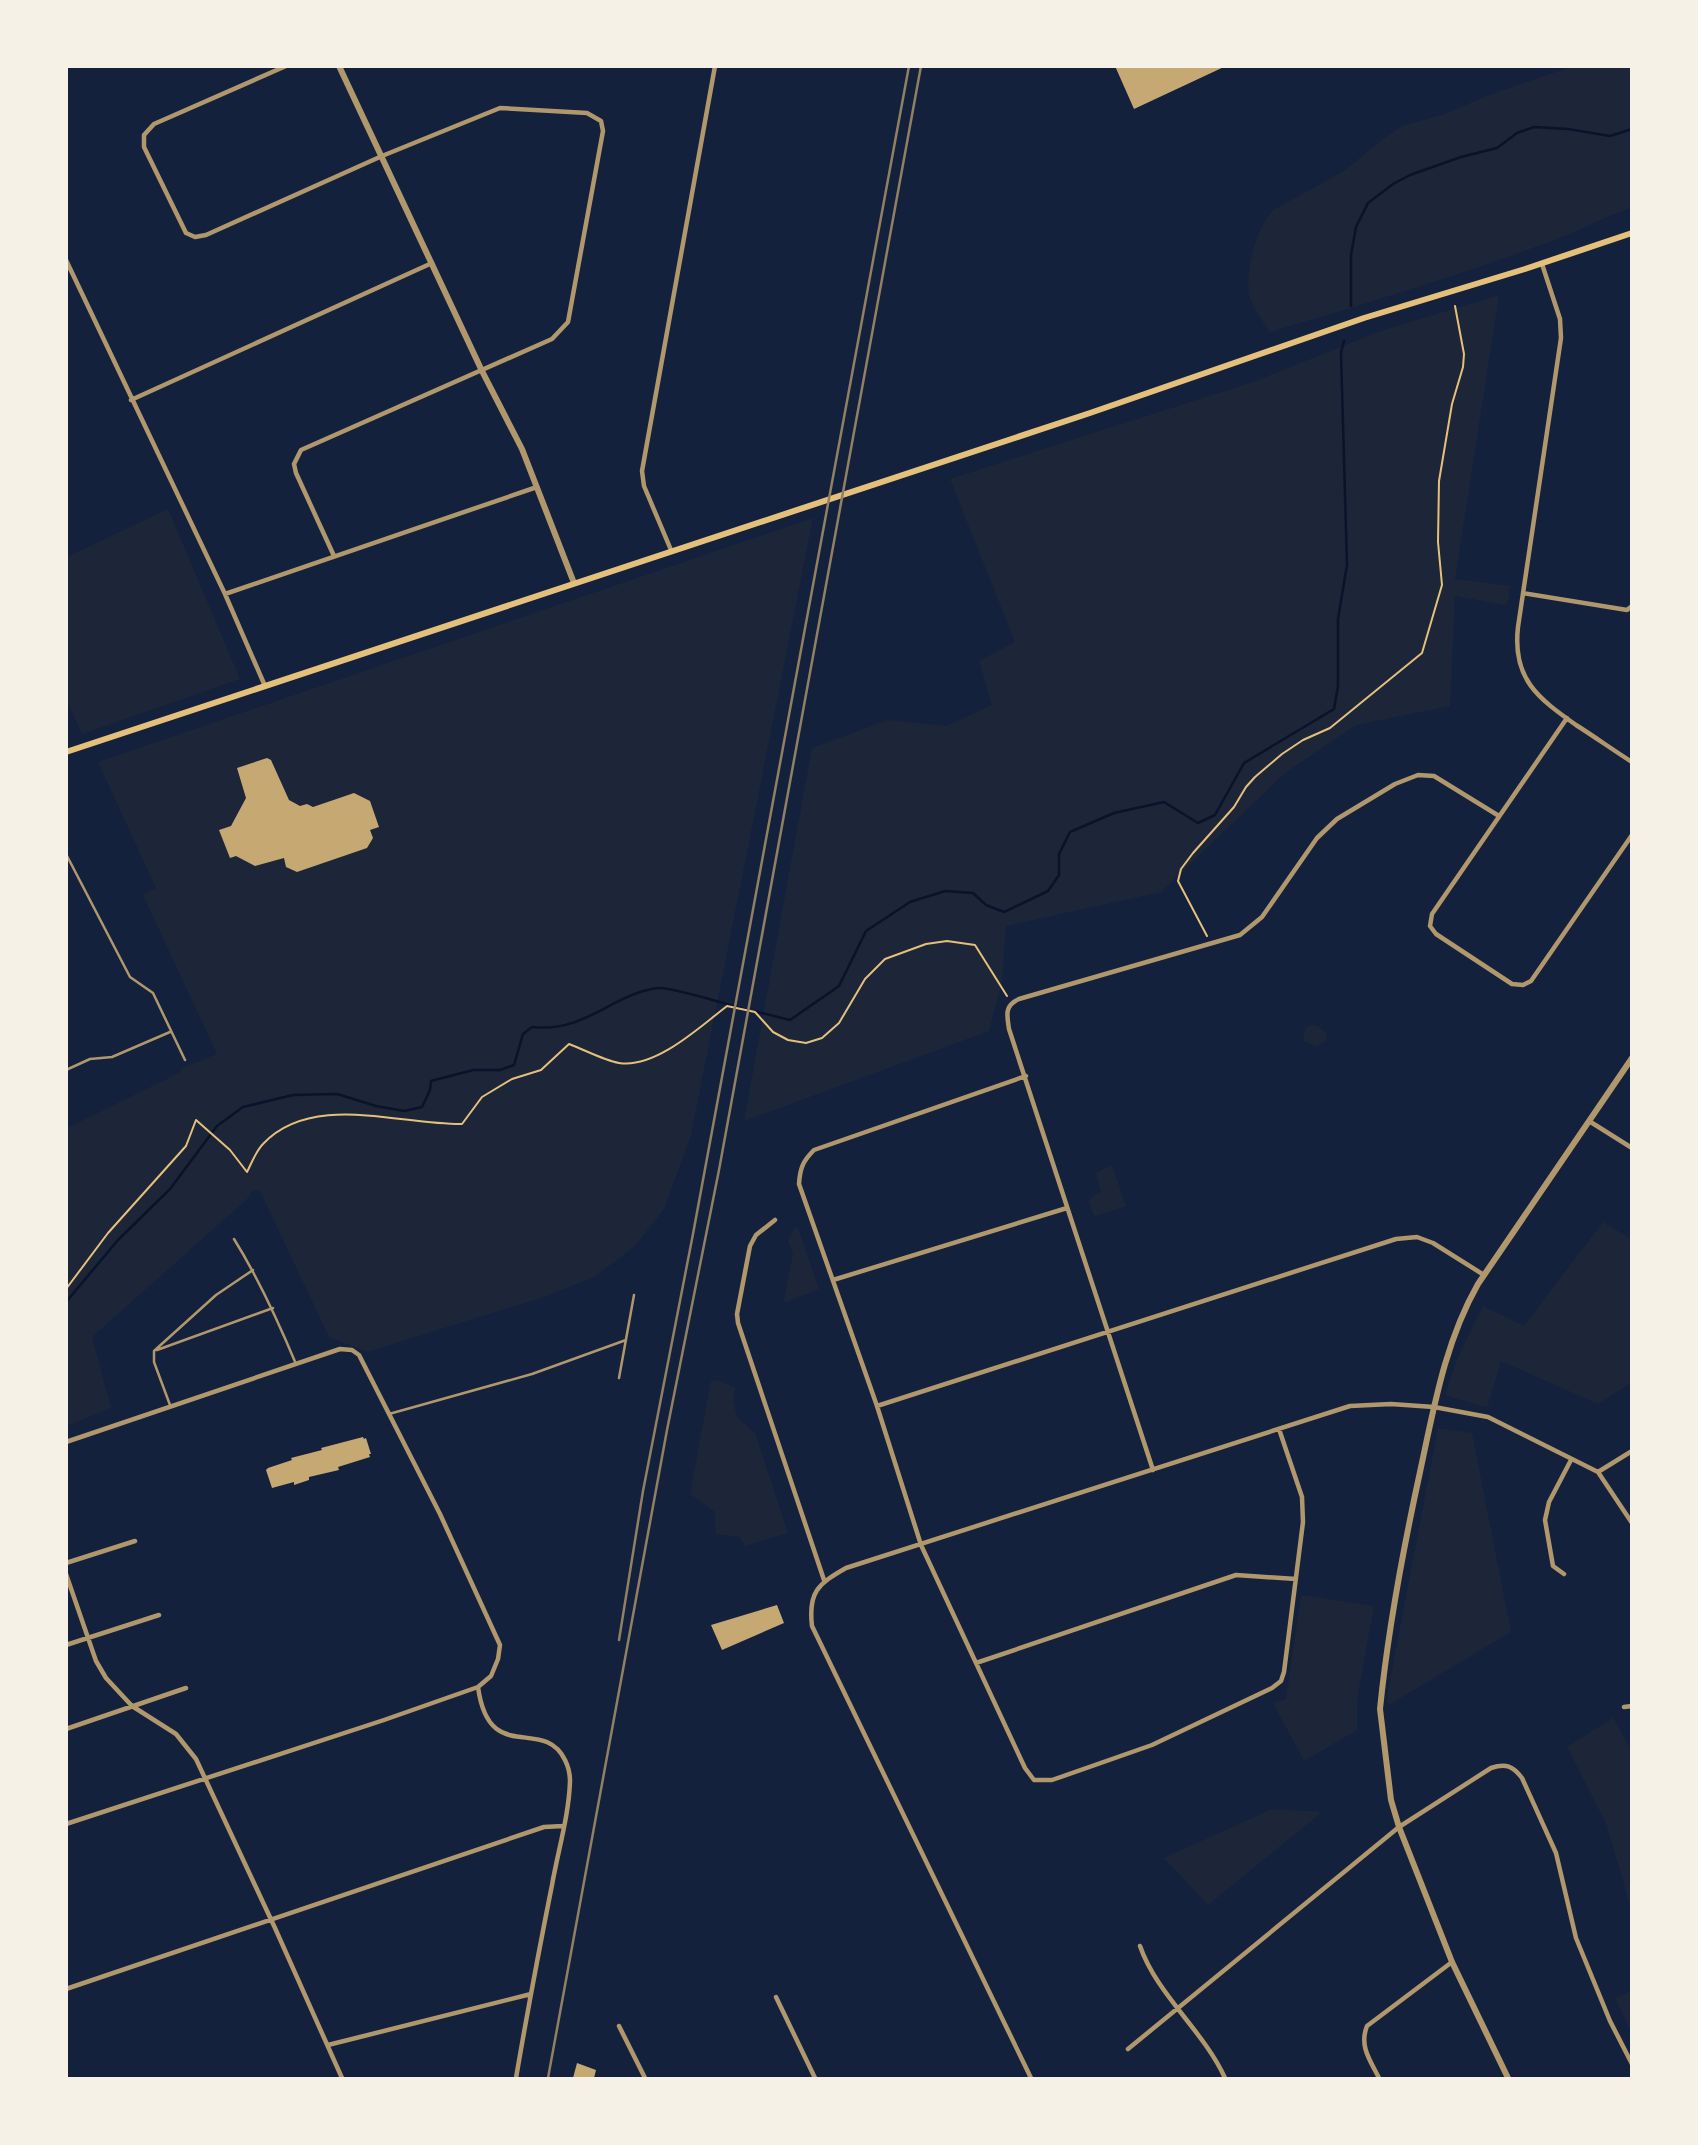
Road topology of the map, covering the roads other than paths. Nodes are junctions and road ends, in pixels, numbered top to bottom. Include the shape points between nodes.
1 (286, 66) edge
2 (339, 66) edge
3 (715, 66) edge
4 (382, 156) junction
5 (1632, 233) edge
6 (66, 260) edge
7 (432, 263) junction
8 (1542, 263) junction
9 (482, 371) junction
10 (131, 400) junction
11 (538, 486) junction
12 (671, 550) junction
13 (334, 556) junction
14 (574, 583) junction
15 (1523, 593) junction
16 (225, 594) junction
17 (1632, 607) edge
18 (265, 687) junction
19 (1567, 718) junction
20 (66, 752) edge
21 (1632, 762) edge
22 (1499, 816) junction
23 (1632, 835) edge
24 (66, 854) edge
25 (170, 1032) junction
26 (1632, 1058) edge
27 (185, 1060) dead end
28 (66, 1070) edge
29 (1026, 1076) junction
30 (1589, 1121) junction
31 (1632, 1148) edge
32 (1068, 1208) junction
33 (775, 1220) dead end
34 (234, 1239) dead end
35 (253, 1270) junction
36 (1484, 1276) junction
37 (833, 1280) junction
38 (634, 1295) dead end
39 (272, 1308) junction
40 (1108, 1334) junction
41 (626, 1340) junction
42 (154, 1351) junction
43 (296, 1364) junction
44 (619, 1378) dead end
45 (170, 1405) junction
46 (877, 1406) junction
47 (1434, 1407) junction
48 (389, 1413) junction
49 (1279, 1429) junction
50 (66, 1442) edge
51 (1632, 1451) edge
52 (1571, 1460) junction
53 (1153, 1470) junction
54 (1598, 1472) junction
55 (1632, 1523) edge
56 (135, 1542) dead end
57 (921, 1545) junction
58 (66, 1563) edge
59 (66, 1574) edge
60 (1564, 1574) dead end
61 (1296, 1579) junction
62 (824, 1580) junction
63 (159, 1615) dead end
64 (87, 1639) junction
65 (66, 1645) edge
66 (976, 1663) junction
67 (478, 1687) junction
68 (186, 1688) dead end
69 (132, 1706) junction
70 (1632, 1706) edge
71 (1624, 1707) dead end
72 (66, 1729) edge
73 (204, 1779) junction
74 (66, 1824) edge
75 (563, 1826) junction
76 (1399, 1827) junction
77 (271, 1919) junction
78 (1140, 1946) dead end
79 (1452, 1962) junction
80 (66, 1990) edge
81 (531, 1994) junction
82 (776, 1997) dead end
83 (1178, 2006) junction
84 (619, 2026) dead end
85 (328, 2045) junction
86 (1128, 2049) dead end
87 (1632, 2064) edge
88 (342, 2078) edge
89 (516, 2078) edge
90 (645, 2078) edge
91 (816, 2078) edge
92 (1031, 2078) edge
93 (1225, 2078) edge
94 (1379, 2078) edge
95 (1508, 2078) edge

1 - 4 street via 153,124 144,135 144,147 186,233 206,235
2 - 4 street
3 - 12 street via 642,471
4 - 7 street
4 - 9 street via 499,108 587,113 601,121 603,131 568,322 552,339
5 - 8 main road
6 - 10 street
7 - 9 street
7 - 10 street
8 - 12 main road
8 - 15 street via 1560,319 1561,338
9 - 11 street
9 - 13 street via 301,450 294,464 296,473
10 - 16 street
11 - 13 street
11 - 14 street
12 - 14 main road
13 - 16 street
14 - 18 main road
15 - 17 street via 1627,610
15 - 19 street via 1517,636 1520,666 1537,695
16 - 18 street
18 - 20 main road
19 - 21 street
19 - 22 street
22 - 23 street via 1432,914 1430,926 1512,984 1531,981
22 - 29 street via 1434,776 1418,775 1395,785 1337,819 1318,838 1262,917 1240,935 1011,1003 1006,1012 1009,1029
24 - 25 lane via 130,977 153,993
25 - 27 lane
25 - 28 lane via 112,1058 90,1059
26 - 30 street
29 - 32 street
29 - 37 street via 814,1150 804,1160 799,1184
30 - 31 street
30 - 36 street
32 - 37 street
32 - 40 street
33 - 62 street via 750,1246 738,1323
34 - 35 lane
35 - 39 lane
35 - 42 lane via 216,1295
36 - 40 street via 1433,1243 1417,1237 1396,1239
36 - 47 street via 1452,1340
37 - 46 street
38 - 41 lane
39 - 42 lane
39 - 43 lane
40 - 46 street
40 - 53 street
41 - 44 lane
41 - 48 lane via 532,1374
42 - 45 lane
43 - 45 street
43 - 48 street via 340,1349 352,1350 359,1355
45 - 50 street
46 - 57 street
47 - 49 street via 1350,1406
47 - 52 street via 1488,1417
47 - 76 street via 1394,1604 1380,1709 1391,1800
48 - 67 street via 500,1646 491,1676
49 - 53 street
49 - 61 street via 1302,1497
51 - 54 street
52 - 54 street
52 - 60 street via 1545,1520 1553,1566
53 - 57 street
54 - 55 street
56 - 58 street
57 - 62 street via 846,1568
57 - 66 street
59 - 64 street
61 - 66 street via 1236,1575
61 - 66 street via 1281,1681 1152,1745 1052,1780 1034,1780 1024,1768
62 - 92 street via 810,1609 811,1626
63 - 64 street
64 - 65 street
64 - 69 street via 106,1678
67 - 73 street
67 - 75 street via 485,1717 496,1729 513,1737 546,1741 562,1755 570,1777
68 - 69 street
69 - 72 street
69 - 73 street via 186,1744
70 - 71 street
73 - 74 street
73 - 77 street
75 - 77 street via 544,1827
75 - 81 street
76 - 79 street
76 - 83 street
76 - 87 street via 1491,1768 1503,1764 1515,1768 1556,1853 1576,1938
77 - 80 street
77 - 85 street
78 - 83 street via 1147,1965
79 - 94 street via 1367,2026 1363,2046
79 - 95 street
81 - 85 street
81 - 89 street
82 - 91 street
83 - 86 street
83 - 93 street
84 - 90 street
85 - 88 street

